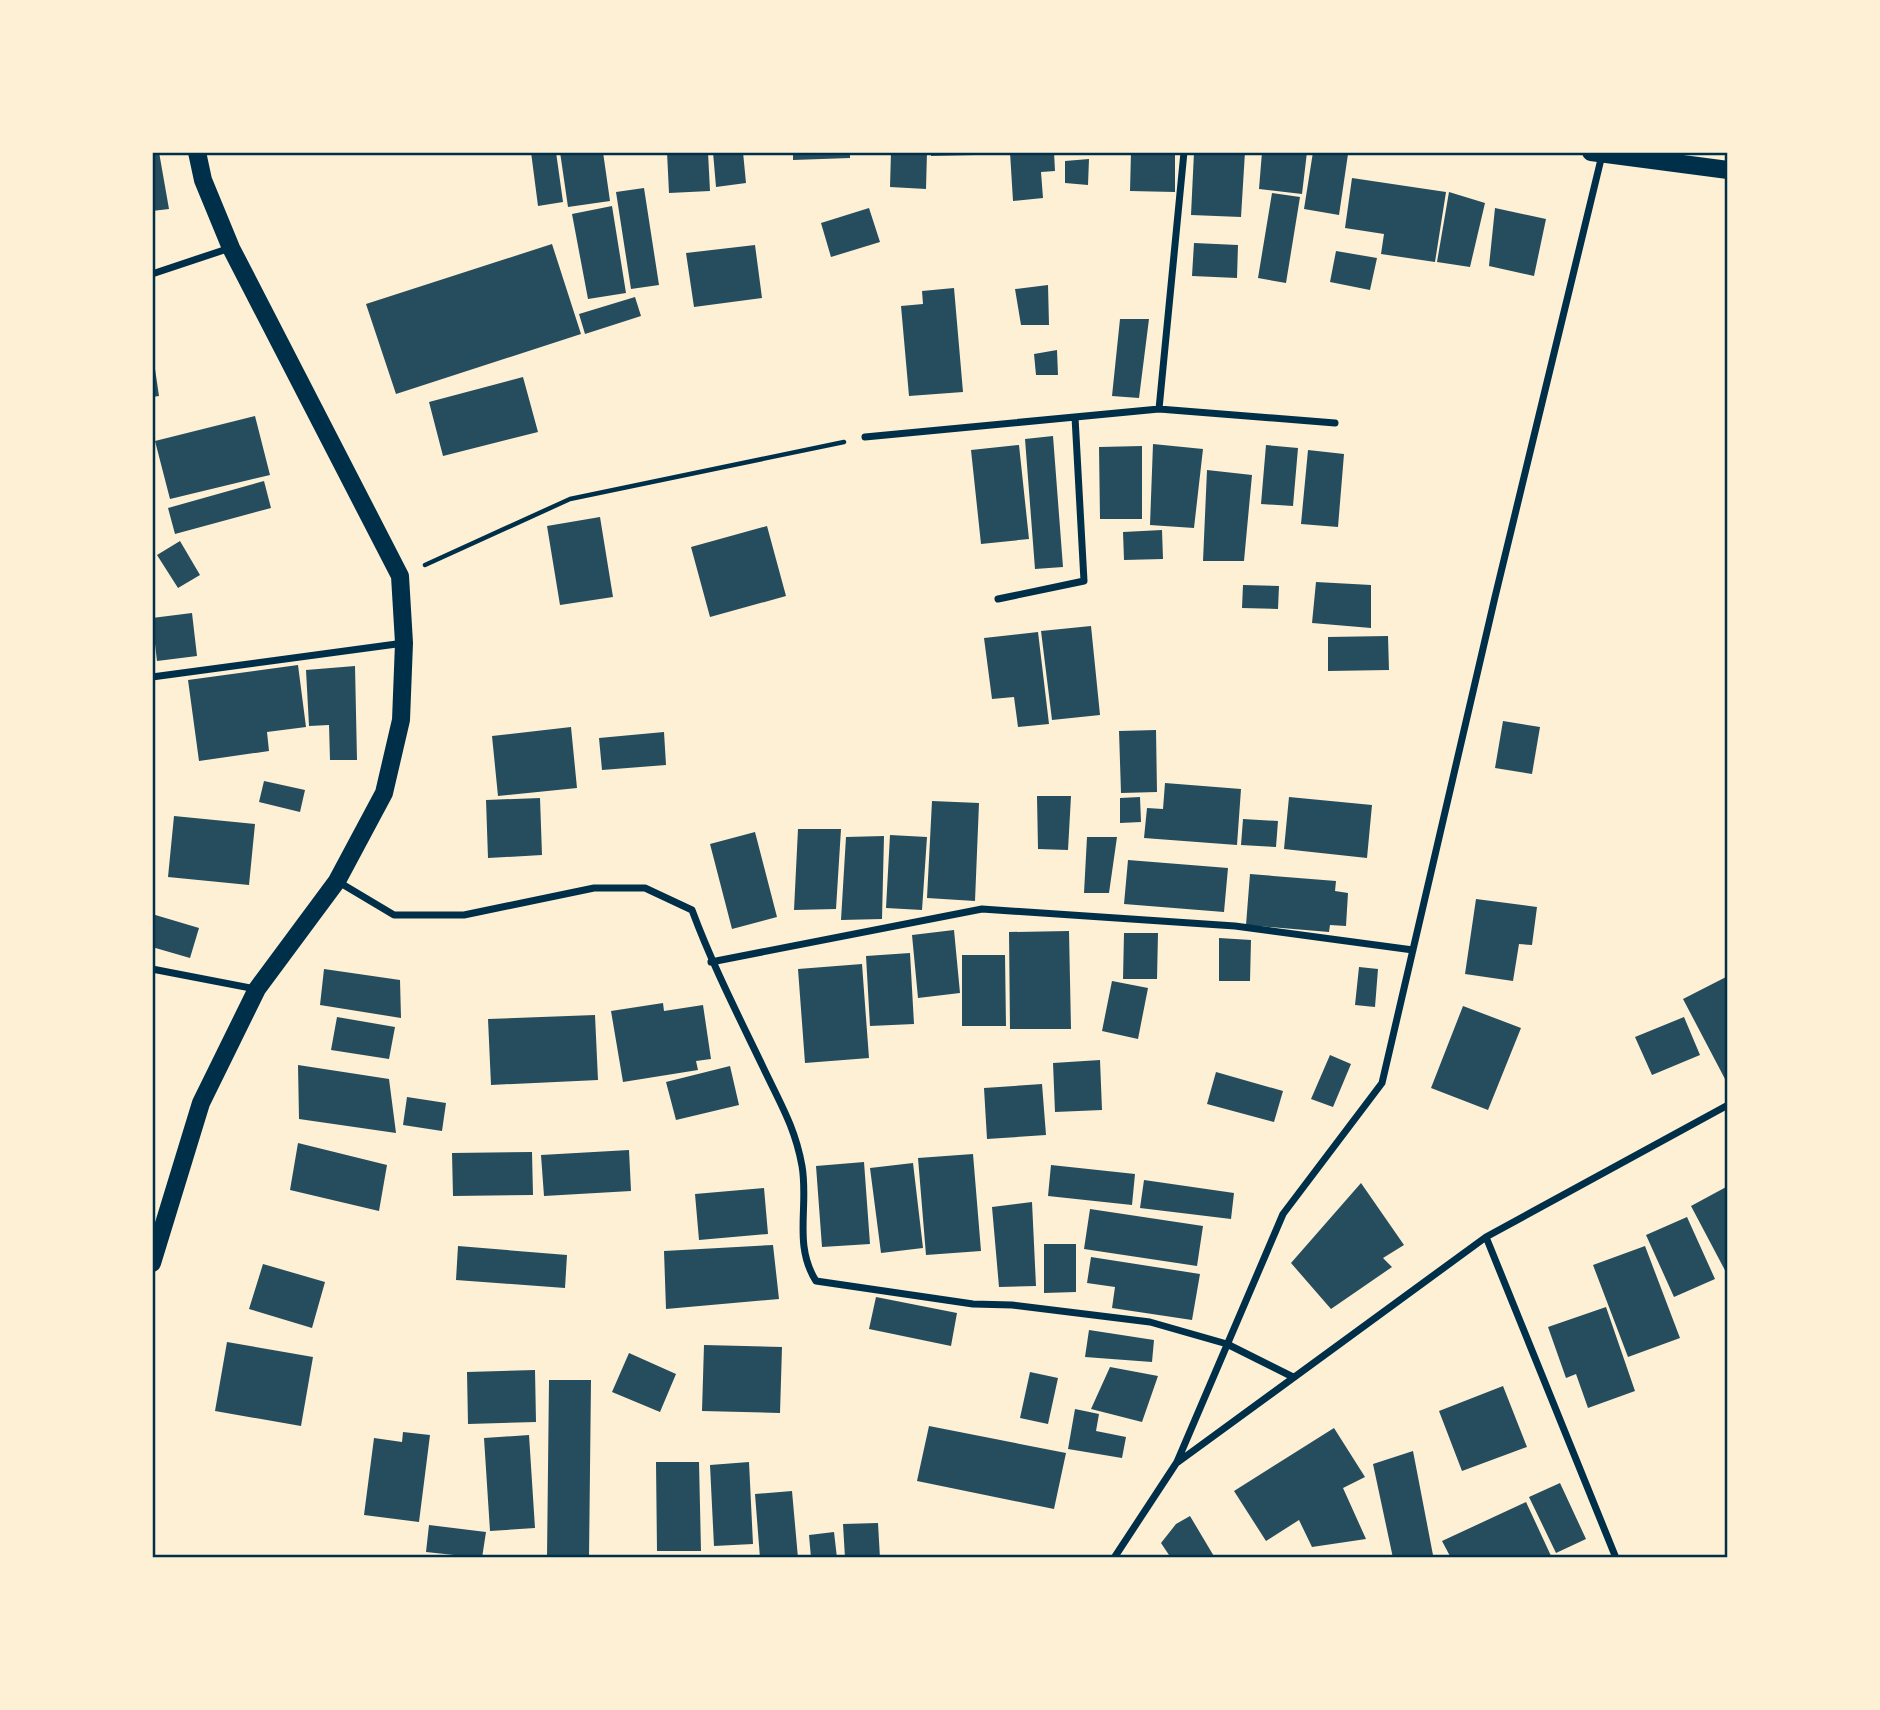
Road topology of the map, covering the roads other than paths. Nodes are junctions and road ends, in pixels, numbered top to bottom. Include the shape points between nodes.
1 (197, 152) edge
2 (1184, 152) edge
3 (1597, 153) edge
4 (1728, 170) edge
5 (231, 248) junction
6 (152, 274) edge
7 (1159, 409) junction
8 (1075, 417) junction
9 (1335, 423) dead end
10 (865, 437) road end
11 (998, 599) dead end
12 (404, 643) junction
13 (152, 677) edge
14 (337, 881) junction
15 (1413, 950) junction
16 (711, 962) junction
17 (152, 969) edge
18 (257, 989) junction
19 (1728, 1105) edge
20 (1486, 1237) junction
21 (152, 1263) edge
22 (1227, 1344) junction
23 (1293, 1377) junction
24 (1177, 1462) junction
25 (1114, 1558) edge
26 (1616, 1558) edge

1 - 5 main road via 203,180
2 - 7 street
3 - 4 main road
3 - 15 street
5 - 6 street
5 - 12 main road via 400,576
7 - 8 street
7 - 9 street
8 - 10 street
8 - 11 street via 1084,581
12 - 13 street
12 - 14 main road via 401,720 384,793
14 - 16 street via 394,915 464,915 594,888 645,888 692,910
14 - 18 main road
15 - 16 street via 1235,926 982,909
15 - 22 street via 1382,1083 1283,1214
16 - 22 street via 796,1133 805,1184 802,1241 806,1266 816,1281 973,1304 1150,1322
17 - 18 street
18 - 21 main road via 201,1103
19 - 20 street
20 - 23 street
20 - 26 street
22 - 23 street
22 - 24 street
23 - 24 street
24 - 25 street

